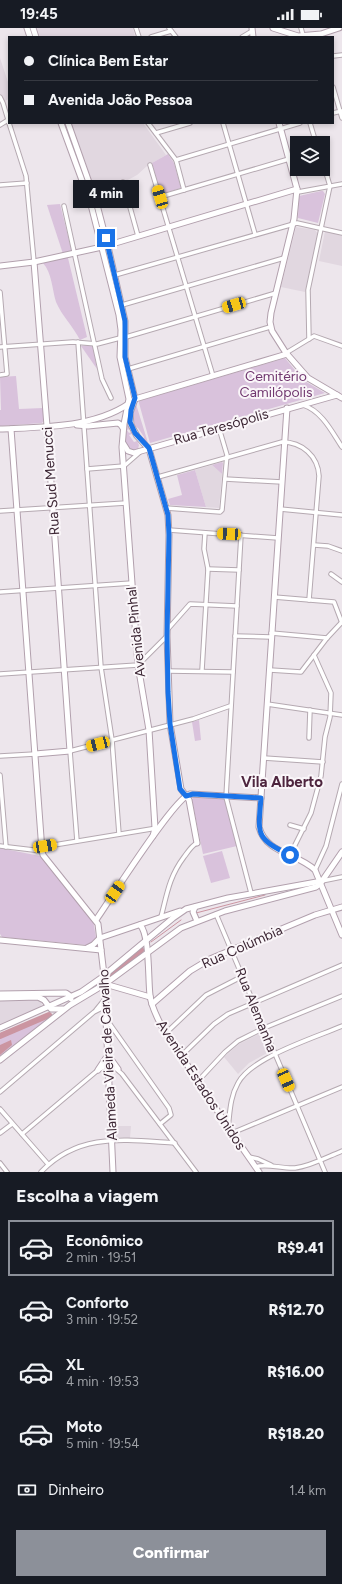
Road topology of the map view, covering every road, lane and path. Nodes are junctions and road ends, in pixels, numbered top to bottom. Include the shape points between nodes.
1 (273, 28) edge
2 (301, 28) edge
3 (339, 28) edge
4 (332, 29) edge
5 (170, 30) edge
6 (252, 30) edge
7 (321, 35) edge
8 (154, 36) edge
9 (243, 36) edge
10 (303, 36) junction
11 (334, 90) edge
12 (0, 98) edge
13 (341, 111) edge
14 (342, 118) edge
15 (8, 119) edge
16 (10, 124) edge
17 (61, 124) edge
18 (68, 124) edge
19 (149, 124) edge
20 (187, 124) edge
21 (223, 124) edge
22 (293, 124) edge
23 (310, 124) edge
24 (280, 126) edge
25 (156, 133) junction
26 (314, 136) edge
27 (229, 143) junction
28 (289, 159) junction
29 (176, 160) junction
30 (150, 165) dead end
31 (238, 174) junction
32 (327, 176) edge
33 (123, 182) dead end
34 (27, 183) junction
35 (342, 184) edge
36 (0, 186) edge
37 (330, 186) junction
38 (184, 190) junction
39 (298, 190) junction
40 (160, 197) junction
41 (247, 204) junction
42 (64, 206) dead end
43 (293, 224) junction
44 (168, 227) junction
45 (322, 229) junction
46 (342, 233) edge
47 (255, 234) junction
48 (138, 236) junction
49 (105, 246) junction
50 (74, 254) junction
51 (177, 257) junction
52 (284, 258) junction
53 (34, 262) junction
54 (0, 266) edge
55 (115, 275) junction
56 (186, 287) junction
57 (0, 292) edge
58 (276, 293) junction
59 (122, 306) junction
60 (195, 316) junction
61 (270, 327) junction
62 (123, 338) junction
63 (309, 339) junction
64 (78, 342) junction
65 (41, 344) junction
66 (94, 344) junction
67 (204, 346) junction
68 (342, 346) edge
69 (2, 347) edge
70 (287, 354) junction
71 (128, 369) junction
72 (0, 375) edge
73 (213, 376) junction
74 (328, 390) junction
75 (337, 395) junction
76 (326, 397) junction
77 (111, 398) dead end
78 (342, 398) edge
79 (135, 399) junction
80 (313, 401) junction
81 (300, 404) junction
82 (128, 406) junction
83 (287, 408) junction
84 (311, 408) junction
85 (112, 414) junction
86 (84, 423) junction
87 (113, 424) junction
88 (47, 426) junction
89 (123, 428) junction
90 (219, 428) junction
91 (0, 429) edge
92 (11, 429) junction
93 (138, 438) junction
94 (123, 442) junction
95 (284, 442) junction
96 (342, 447) edge
97 (149, 448) junction
98 (140, 451) junction
99 (227, 458) junction
100 (124, 466) junction
101 (87, 468) junction
102 (158, 477) junction
103 (225, 479) junction
104 (282, 482) junction
105 (126, 503) junction
106 (89, 505) junction
107 (53, 508) junction
108 (166, 508) junction
109 (280, 509) junction
110 (17, 510) junction
111 (0, 511) edge
112 (316, 512) junction
113 (342, 515) edge
114 (169, 530) junction
115 (205, 533) junction
116 (241, 535) junction
117 (278, 538) junction
118 (314, 545) junction
119 (342, 551) edge
120 (208, 569) junction
121 (239, 570) junction
122 (331, 574) dead end
123 (342, 582) edge
124 (132, 584) junction
125 (95, 586) junction
126 (59, 588) junction
127 (23, 591) junction
128 (0, 592) edge
129 (274, 597) junction
130 (310, 600) junction
131 (206, 604) junction
132 (237, 606) junction
133 (342, 622) edge
134 (167, 633) junction
135 (271, 635) junction
136 (235, 636) junction
137 (327, 638) junction
138 (314, 655) junction
139 (138, 664) junction
140 (101, 667) junction
141 (65, 669) junction
142 (202, 670) junction
143 (270, 670) junction
144 (168, 671) junction
145 (29, 672) junction
146 (233, 672) junction
147 (0, 674) edge
148 (267, 704) junction
149 (230, 706) junction
150 (310, 710) junction
151 (331, 714) junction
152 (342, 715) edge
153 (170, 724) junction
154 (149, 730) junction
155 (309, 738) dead end
156 (112, 740) junction
157 (70, 751) junction
158 (35, 754) junction
159 (0, 756) edge
160 (264, 758) junction
161 (323, 762) junction
162 (0, 775) edge
163 (342, 784) edge
164 (186, 796) junction
165 (226, 797) junction
166 (261, 798) junction
167 (168, 816) junction
168 (154, 818) junction
169 (290, 825) dead end
170 (157, 828) junction
171 (304, 829) junction
172 (118, 834) junction
173 (77, 841) junction
174 (196, 844) joint
175 (0, 846) edge
176 (6, 847) junction
177 (42, 849) junction
178 (342, 852) edge
179 (290, 855) junction
180 (340, 857) edge
181 (315, 870) junction
182 (342, 877) edge
183 (320, 882) junction
184 (268, 890) junction
185 (251, 893) junction
186 (269, 899) junction
187 (195, 907) junction
188 (342, 907) edge
189 (186, 909) junction
190 (330, 909) junction
191 (216, 914) junction
192 (161, 917) junction
193 (96, 920) junction
194 (197, 921) junction
195 (140, 925) junction
196 (342, 935) edge
197 (100, 938) junction
198 (0, 940) edge
199 (146, 940) junction
200 (87, 948) junction
201 (101, 950) junction
202 (232, 950) junction
203 (147, 951) junction
204 (342, 965) edge
205 (104, 975) junction
206 (243, 976) junction
207 (105, 984) junction
208 (58, 993) junction
209 (0, 994) edge
210 (342, 996) edge
211 (70, 997) junction
212 (150, 997) junction
213 (0, 998) edge
214 (106, 998) junction
215 (254, 1002) junction
216 (47, 1004) junction
217 (152, 1004) junction
218 (70, 1005) junction
219 (106, 1006) junction
220 (64, 1009) junction
221 (94, 1012) junction
222 (106, 1020) junction
223 (342, 1026) edge
224 (0, 1028) edge
225 (264, 1028) junction
226 (166, 1033) junction
227 (108, 1055) junction
228 (275, 1055) junction
229 (181, 1056) junction
230 (0, 1060) edge
231 (109, 1065) junction
232 (118, 1069) junction
233 (98, 1070) junction
234 (198, 1081) junction
235 (342, 1087) edge
236 (0, 1092) edge
237 (297, 1106) junction
238 (0, 1109) edge
239 (12, 1124) junction
240 (160, 1124) junction
241 (228, 1128) junction
242 (0, 1133) edge
243 (22, 1134) junction
244 (232, 1134) junction
245 (112, 1140) junction
246 (175, 1143) junction
247 (342, 1151) edge
248 (249, 1157) junction
249 (320, 1160) junction
250 (0, 1164) edge
251 (48, 1164) junction
252 (274, 1167) junction
253 (257, 1170) edge
254 (7, 1172) edge
255 (41, 1172) edge
256 (114, 1172) edge
257 (196, 1172) edge
258 (325, 1172) edge

1 - 10 main road
2 - 10 street
3 - 4 main road
4 - 7 main road
5 - 8 street
6 - 9 street
7 - 10 main road
11 - 13 street
12 - 15 street, Rua Sud Menucci
13 - 14 street
16 - 34 street, Rua Sud Menucci
17 - 49 main road
18 - 49 main road via 95,200
19 - 25 street
20 - 25 street
21 - 27 street
22 - 24 street
23 - 26 street
24 - 27 street
24 - 28 main road
25 - 29 street
27 - 29 street
27 - 31 street
28 - 31 street
28 - 39 main road
29 - 38 street
30 - 40 street
31 - 38 street
31 - 41 street
32 - 37 street
33 - 48 street
34 - 36 street
34 - 53 street, Rua Sud Menucci
35 - 37 street
37 - 39 street via 302,192
37 - 45 street
38 - 40 street
39 - 41 main road
39 - 43 main road
40 - 44 street
41 - 44 main road
41 - 47 street
42 - 50 street
43 - 45 street
43 - 47 street
43 - 52 main road
44 - 48 main road
44 - 51 street
45 - 46 street
45 - 63 street via 308,290
47 - 51 street
48 - 49 main road
49 - 50 main road
49 - 55 main road
49 - 62 main road
50 - 53 main road
50 - 66 street
51 - 55 street
51 - 56 street
52 - 56 street
52 - 58 main road
53 - 54 main road
53 - 65 main road, Rua Sud Menucci
55 - 59 main road
56 - 59 street
56 - 60 street
57 - 69 street
58 - 60 street
58 - 61 main road
59 - 62 main road via 126,328
60 - 62 street
60 - 67 street
61 - 67 street
61 - 70 main road
62 - 66 street
62 - 71 main road
62 - 82 main road, Avenida Pinhal via 120,357 129,397
63 - 68 street via 316,337
63 - 70 street
64 - 65 street
64 - 66 street
64 - 86 street
65 - 69 street
65 - 88 main road, Rua Sud Menucci
66 - 77 street via 102,379
67 - 71 street
67 - 73 street
69 - 72 street via 7,374
70 - 73 main road
70 - 74 main road via 305,375
71 - 79 main road
73 - 79 main road
74 - 75 main road
74 - 76 main road
75 - 76 main road, Rua Teresópolis
75 - 78 main road
76 - 80 main road, Rua Teresópolis
79 - 82 main road
79 - 93 main road via 130,419
80 - 81 main road, Rua Teresópolis
80 - 84 street
81 - 83 main road, Rua Teresópolis
81 - 84 street
82 - 85 main road
82 - 89 main road, Avenida Pinhal
83 - 90 main road, Rua Teresópolis
83 - 95 main road
84 - 96 street via 325,421
85 - 86 main road
85 - 87 main road
86 - 87 main road
86 - 88 main road
86 - 101 street
87 - 89 main road via 119,423
88 - 92 main road
88 - 107 main road, Rua Sud Menucci
89 - 94 main road, Avenida Pinhal
90 - 97 main road, Rua Teresópolis
90 - 99 street
91 - 92 main road
92 - 110 main road
93 - 97 main road
93 - 98 main road
94 - 98 main road via 130,452
94 - 100 main road, Avenida Pinhal
95 - 99 street
95 - 104 main road
95 - 112 street via 294,443 305,449 317,465 319,476
97 - 98 main road, Rua Teresópolis
97 - 102 main road
98 - 100 street
99 - 102 street
99 - 103 street
100 - 101 street
100 - 105 main road, Avenida Pinhal
101 - 106 street
102 - 108 main road
103 - 104 street
103 - 108 street via 222,511
104 - 109 main road
105 - 106 street
105 - 124 main road, Avenida Pinhal
106 - 107 street
106 - 125 street
107 - 110 street
107 - 126 main road, Rua Sud Menucci
108 - 114 main road
109 - 112 street
109 - 117 main road
110 - 111 street
110 - 127 main road
112 - 113 street
112 - 118 street
114 - 115 street
114 - 134 main road
115 - 116 street
115 - 120 street via 204,549
116 - 117 street
116 - 121 street
117 - 129 main road
118 - 119 street
118 - 130 street
120 - 121 street
120 - 131 street
121 - 132 street
122 - 123 street
124 - 125 street
124 - 139 main road, Avenida Pinhal
125 - 126 street
125 - 140 street
126 - 127 street
126 - 141 main road, Rua Sud Menucci
127 - 128 street
127 - 145 main road
129 - 130 street
129 - 135 main road
130 - 133 street via 334,602
131 - 132 street
131 - 134 street via 189,604
131 - 142 street
132 - 136 street
133 - 137 street
134 - 139 street
134 - 144 main road
135 - 136 street
135 - 137 street
135 - 143 main road
136 - 146 street
137 - 138 street
138 - 143 street via 300,672
138 - 151 street via 331,692
139 - 140 street
139 - 154 main road, Avenida Pinhal
140 - 141 street
140 - 156 street
141 - 145 street
141 - 157 main road, Rua Sud Menucci
142 - 144 street
142 - 146 street
143 - 148 main road
144 - 153 main road
145 - 147 street
145 - 158 main road
146 - 149 street
148 - 150 street
148 - 160 main road
149 - 153 street via 197,718
149 - 165 street
150 - 151 street
150 - 155 street
151 - 152 street
151 - 161 street via 325,737
153 - 154 street
153 - 164 main road via 180,789
154 - 156 street
154 - 168 main road, Avenida Pinhal
156 - 157 street
156 - 172 street
157 - 158 main road
157 - 173 street, Rua Sud Menucci
158 - 159 street
158 - 177 main road
160 - 161 street
160 - 166 main road
161 - 171 street via 311,813
162 - 176 street
163 - 181 street via 326,846
164 - 165 main road via 190,794
164 - 167 main road
164 - 174 main road
165 - 166 main road
165 - 185 street
166 - 179 main road via 259,827 262,837 271,846
167 - 168 main road via 156,821
167 - 170 main road
168 - 170 main road, Avenida Pinhal
169 - 171 street
170 - 172 street
170 - 193 main road, Avenida Pinhal
171 - 179 street
172 - 173 street
173 - 177 street
174 - 192 street via 175,869
175 - 176 street
176 - 177 street
177 - 193 main road via 43,855
178 - 180 main road
179 - 181 main road
180 - 183 main road
181 - 183 main road
182 - 183 street
183 - 184 main road
183 - 186 main road via 316,887
183 - 190 main road
184 - 185 main road
184 - 186 main road
185 - 187 main road
186 - 191 main road
187 - 189 main road
187 - 194 main road via 193,912
188 - 190 main road, Rua Colúmbia
189 - 192 main road
189 - 199 main road
190 - 196 main road
190 - 202 main road, Rua Colúmbia
191 - 194 main road
191 - 202 street, Rua Alemanha
192 - 195 main road
193 - 197 main road, Alameda Vieira de Carvalho
194 - 203 main road via 175,931
195 - 197 main road
195 - 199 main road, Avenida Estados Unidos
197 - 200 main road
197 - 201 main road, Alameda Vieira de Carvalho
198 - 200 main road
199 - 203 main road, Avenida Estados Unidos
199 - 205 main road
200 - 201 main road
201 - 205 main road, Alameda Vieira de Carvalho
202 - 206 street, Rua Alemanha
202 - 217 main road, Rua Colúmbia via 196,967
203 - 207 main road
203 - 212 main road, Avenida Estados Unidos
204 - 215 street
205 - 207 main road, Alameda Vieira de Carvalho
205 - 211 main road
206 - 215 street, Rua Alemanha
206 - 226 street via 206,996
207 - 212 main road
207 - 214 main road, Alameda Vieira de Carvalho
207 - 218 main road
208 - 209 main road
208 - 211 main road via 66,993
208 - 216 main road via 49,997
210 - 225 street
211 - 216 main road
211 - 218 main road
212 - 217 main road, Avenida Estados Unidos
213 - 216 main road via 36,997
214 - 219 main road, Alameda Vieira de Carvalho
214 - 221 street
215 - 225 street, Rua Alemanha
215 - 229 street via 222,1018
216 - 220 main road via 54,1010
216 - 224 main road
217 - 226 main road, Avenida Estados Unidos
218 - 220 main road
219 - 221 street
219 - 222 main road, Alameda Vieira de Carvalho
220 - 230 main road
221 - 236 street
222 - 227 main road, Alameda Vieira de Carvalho
222 - 240 street via 170,1108 171,1115
223 - 228 street
225 - 228 street, Rua Alemanha
225 - 234 street via 232,1046
226 - 229 main road, Avenida Estados Unidos
227 - 231 main road, Alameda Vieira de Carvalho
227 - 232 main road
227 - 233 main road
228 - 237 street, Rua Alemanha
228 - 241 street via 251,1067 240,1080 230,1102
229 - 234 main road, Avenida Estados Unidos
231 - 232 street
231 - 233 street
231 - 245 main road, Alameda Vieira de Carvalho
232 - 240 street
233 - 243 street
234 - 241 main road, Avenida Estados Unidos
235 - 237 street
237 - 244 street
237 - 249 street, Rua Alemanha
238 - 239 street
239 - 242 street
239 - 243 street
240 - 246 street
241 - 244 main road, Avenida Estados Unidos
243 - 251 street
244 - 248 main road, Avenida Estados Unidos
245 - 246 street
245 - 251 street via 79,1147
245 - 256 main road, Alameda Vieira de Carvalho
246 - 257 street
247 - 249 street
248 - 252 street
248 - 253 main road, Avenida Estados Unidos
249 - 252 street via 297,1168
249 - 258 street, Rua Alemanha
250 - 254 street
251 - 255 street
252 - 253 street via 263,1165

